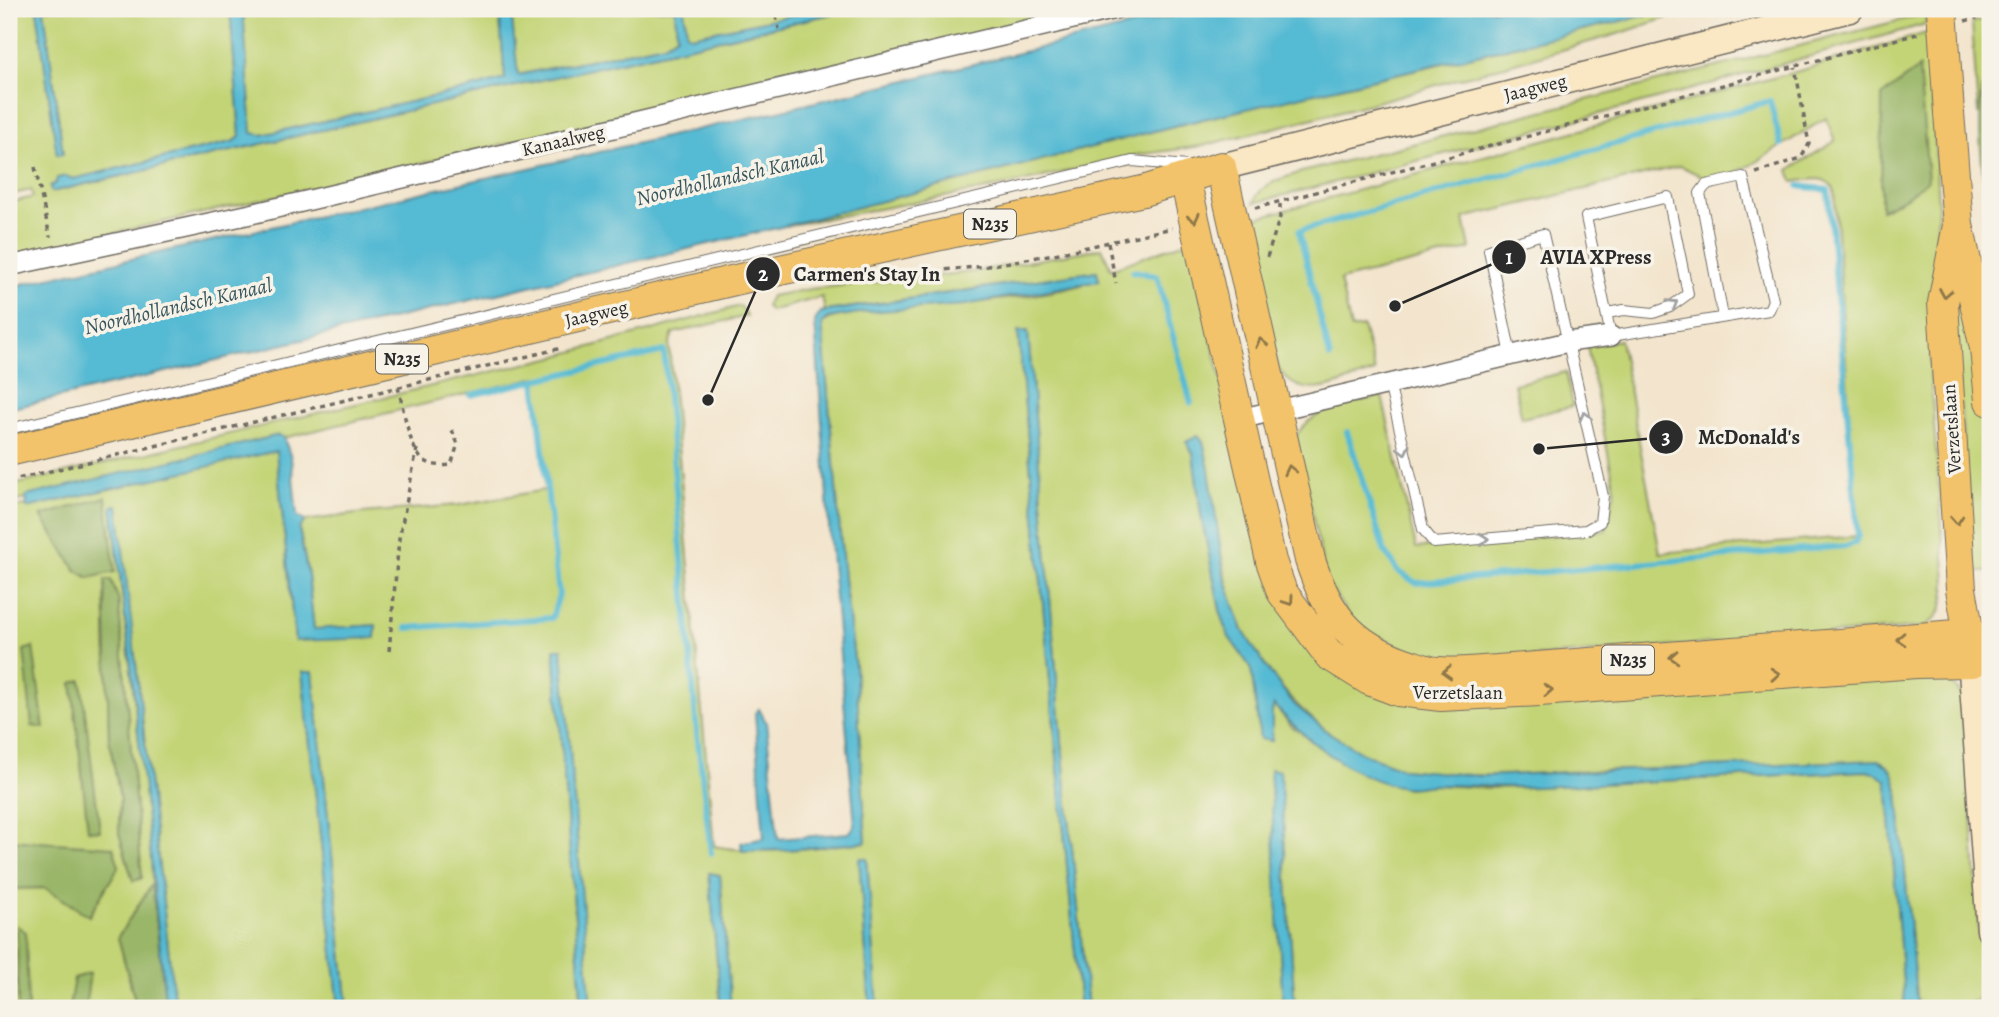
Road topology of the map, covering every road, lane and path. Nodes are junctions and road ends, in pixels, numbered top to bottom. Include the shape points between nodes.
1 (1115, 9) edge
2 (1850, 9) edge
3 (1990, 14) edge
4 (776, 16) dead end
5 (1944, 21) edge
6 (779, 29) dead end
7 (1795, 67) junction
8 (35, 167) dead end
9 (1221, 167) junction
10 (1176, 172) junction
11 (1743, 177) junction
12 (1231, 214) junction
13 (1195, 223) junction
14 (1958, 226) junction
15 (1108, 243) junction
16 (53, 255) junction
17 (9, 266) edge
18 (866, 277) dead end
19 (1116, 283) dead end
20 (1607, 313) junction
21 (1723, 317) junction
22 (1611, 336) junction
23 (1568, 342) junction
24 (562, 348) dead end
25 (1511, 355) junction
26 (395, 375) junction
27 (1389, 383) junction
28 (1990, 401) edge
29 (1276, 410) junction
30 (1240, 419) junction
31 (9, 429) edge
32 (452, 430) dead end
33 (417, 449) junction
34 (9, 451) edge
35 (9, 481) edge
36 (1982, 648) edge
37 (389, 651) dead end
38 (1990, 930) edge

1 - 16 street, Kanaalweg via 265,211
2 - 9 main road, Jaagweg / N235
3 - 5 path
4 - 6 path
5 - 7 path
5 - 14 main road, Verzetslaan, bridge
7 - 11 path via 1808,144 1801,158
7 - 12 path
8 - 16 path
9 - 10 main road, Jaagweg / N235
9 - 12 main road, Verzetslaan / N235
10 -> 13 main road, Verzetslaan / N235
10 - 26 main road, Jaagweg / N235 via 1143,191 760,274
10 - 31 lane, Jaagweg via 1132,161
11 - 21 lane via 1706,185 1700,193
11 - 21 lane via 1773,300 1763,313
29 -> 12 main road, Verzetslaan / N235
13 - 15 path
13 - 30 main road, Verzetslaan / N235
14 - 28 main road, Verzetslaan via 1985,348
14 -> 36 main road, Verzetslaan via 1943,303 1961,589
15 - 18 path via 988,266
15 - 19 path
16 - 17 street, Kanaalweg
20 -> 20 lane via 1653,313 1688,294 1668,197 1586,217
20 - 22 lane
21 - 22 lane
22 - 23 street
23 - 25 street
23 - 25 lane via 1544,234 1489,250
27 -> 23 lane via 1423,529 1434,544 1586,530 1600,522 1604,496
24 - 26 path
25 - 27 street
26 - 33 path
26 - 34 main road, Jaagweg / N235 via 89,430
26 - 35 path
27 - 29 street
29 - 30 street
36 -> 29 main road, Verzetslaan / N235 via 1435,672 1382,656 1357,639 1319,588
30 -> 36 main road, Verzetslaan / N235 via 1282,592 1329,655 1369,680 1398,691 1441,696 1916,663
32 - 33 path via 458,444 452,465 437,467 421,458
33 - 37 path via 398,539
36 - 38 main road, Verzetslaan

